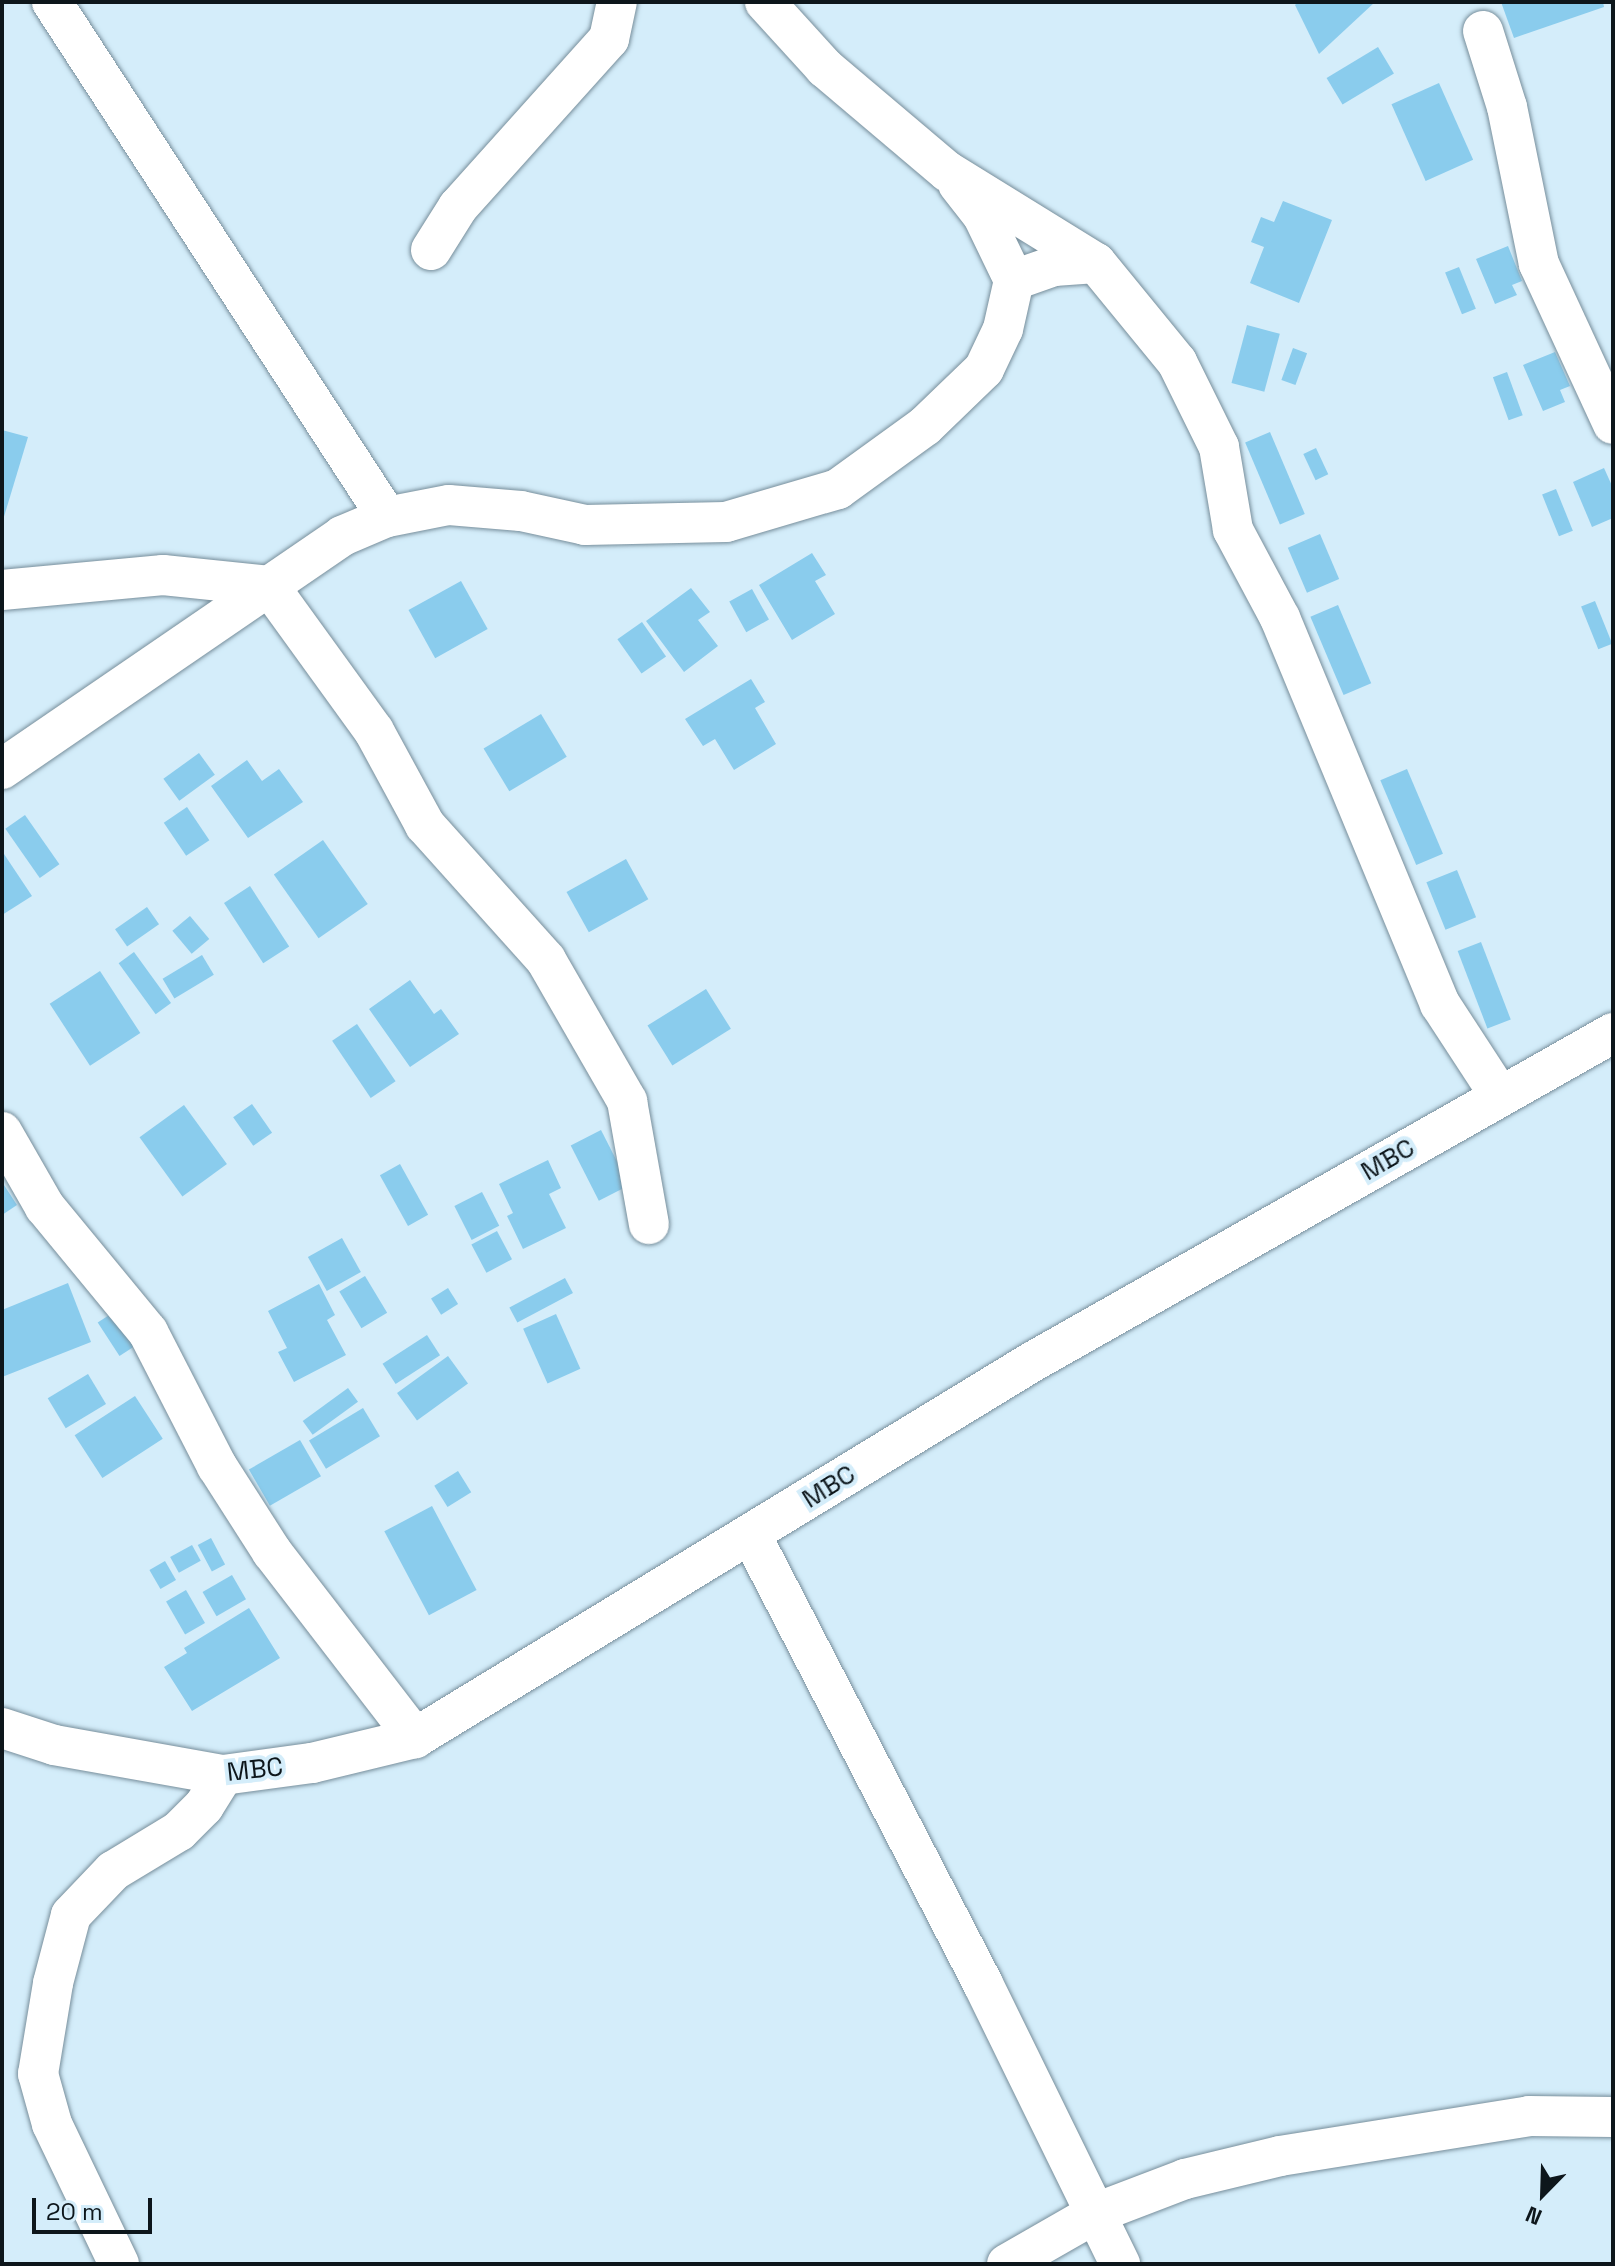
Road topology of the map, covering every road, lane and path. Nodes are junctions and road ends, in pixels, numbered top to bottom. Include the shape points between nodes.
1 (52, 2) edge
2 (617, 2) edge
3 (765, 2) edge
4 (1483, 31) dead end
5 (947, 171) junction
6 (431, 250) dead end
7 (1096, 263) junction
8 (1014, 280) junction
9 (1613, 424) edge
10 (387, 517) junction
11 (269, 586) junction
12 (2, 590) edge
13 (2, 769) edge
14 (1613, 1033) edge
15 (1500, 1096) junction
16 (2, 1132) edge
17 (649, 1224) dead end
18 (751, 1535) junction
19 (2, 1728) edge
20 (415, 1738) junction
21 (223, 1775) junction
22 (1613, 2117) edge
23 (1096, 2213) junction
24 (119, 2264) edge
25 (1007, 2264) edge
26 (1120, 2264) edge

1 - 10 street
2 - 6 street via 609,39 458,207
3 - 5 street via 825,68
4 - 9 street via 1507,107 1539,264
5 - 7 street
5 - 8 street via 983,216
7 - 8 street via 1054,266
7 - 15 street via 1177,362 1203,407 1219,447 1233,530 1280,618 1440,1004
8 - 10 street via 1003,329 984,369 925,426 838,489 726,522 585,525 521,511 449,505
10 - 11 street via 342,536
11 - 12 street via 163,575
11 - 13 street
11 - 17 street via 374,731 425,825 546,960 627,1101
14 - 15 street, MBC
15 - 18 street, MBC via 1032,1362
16 - 20 street via 45,1207 148,1332 217,1466 272,1552
18 - 20 street, MBC
18 - 23 street
19 - 21 street, MBC via 54,1745
20 - 21 street, MBC via 312,1763
21 - 24 street via 204,1806 179,1831 113,1871 71,1915 53,1983 38,2074 52,2124
22 - 23 street via 1529,2116 1280,2156 1185,2179
23 - 25 street
23 - 26 street

